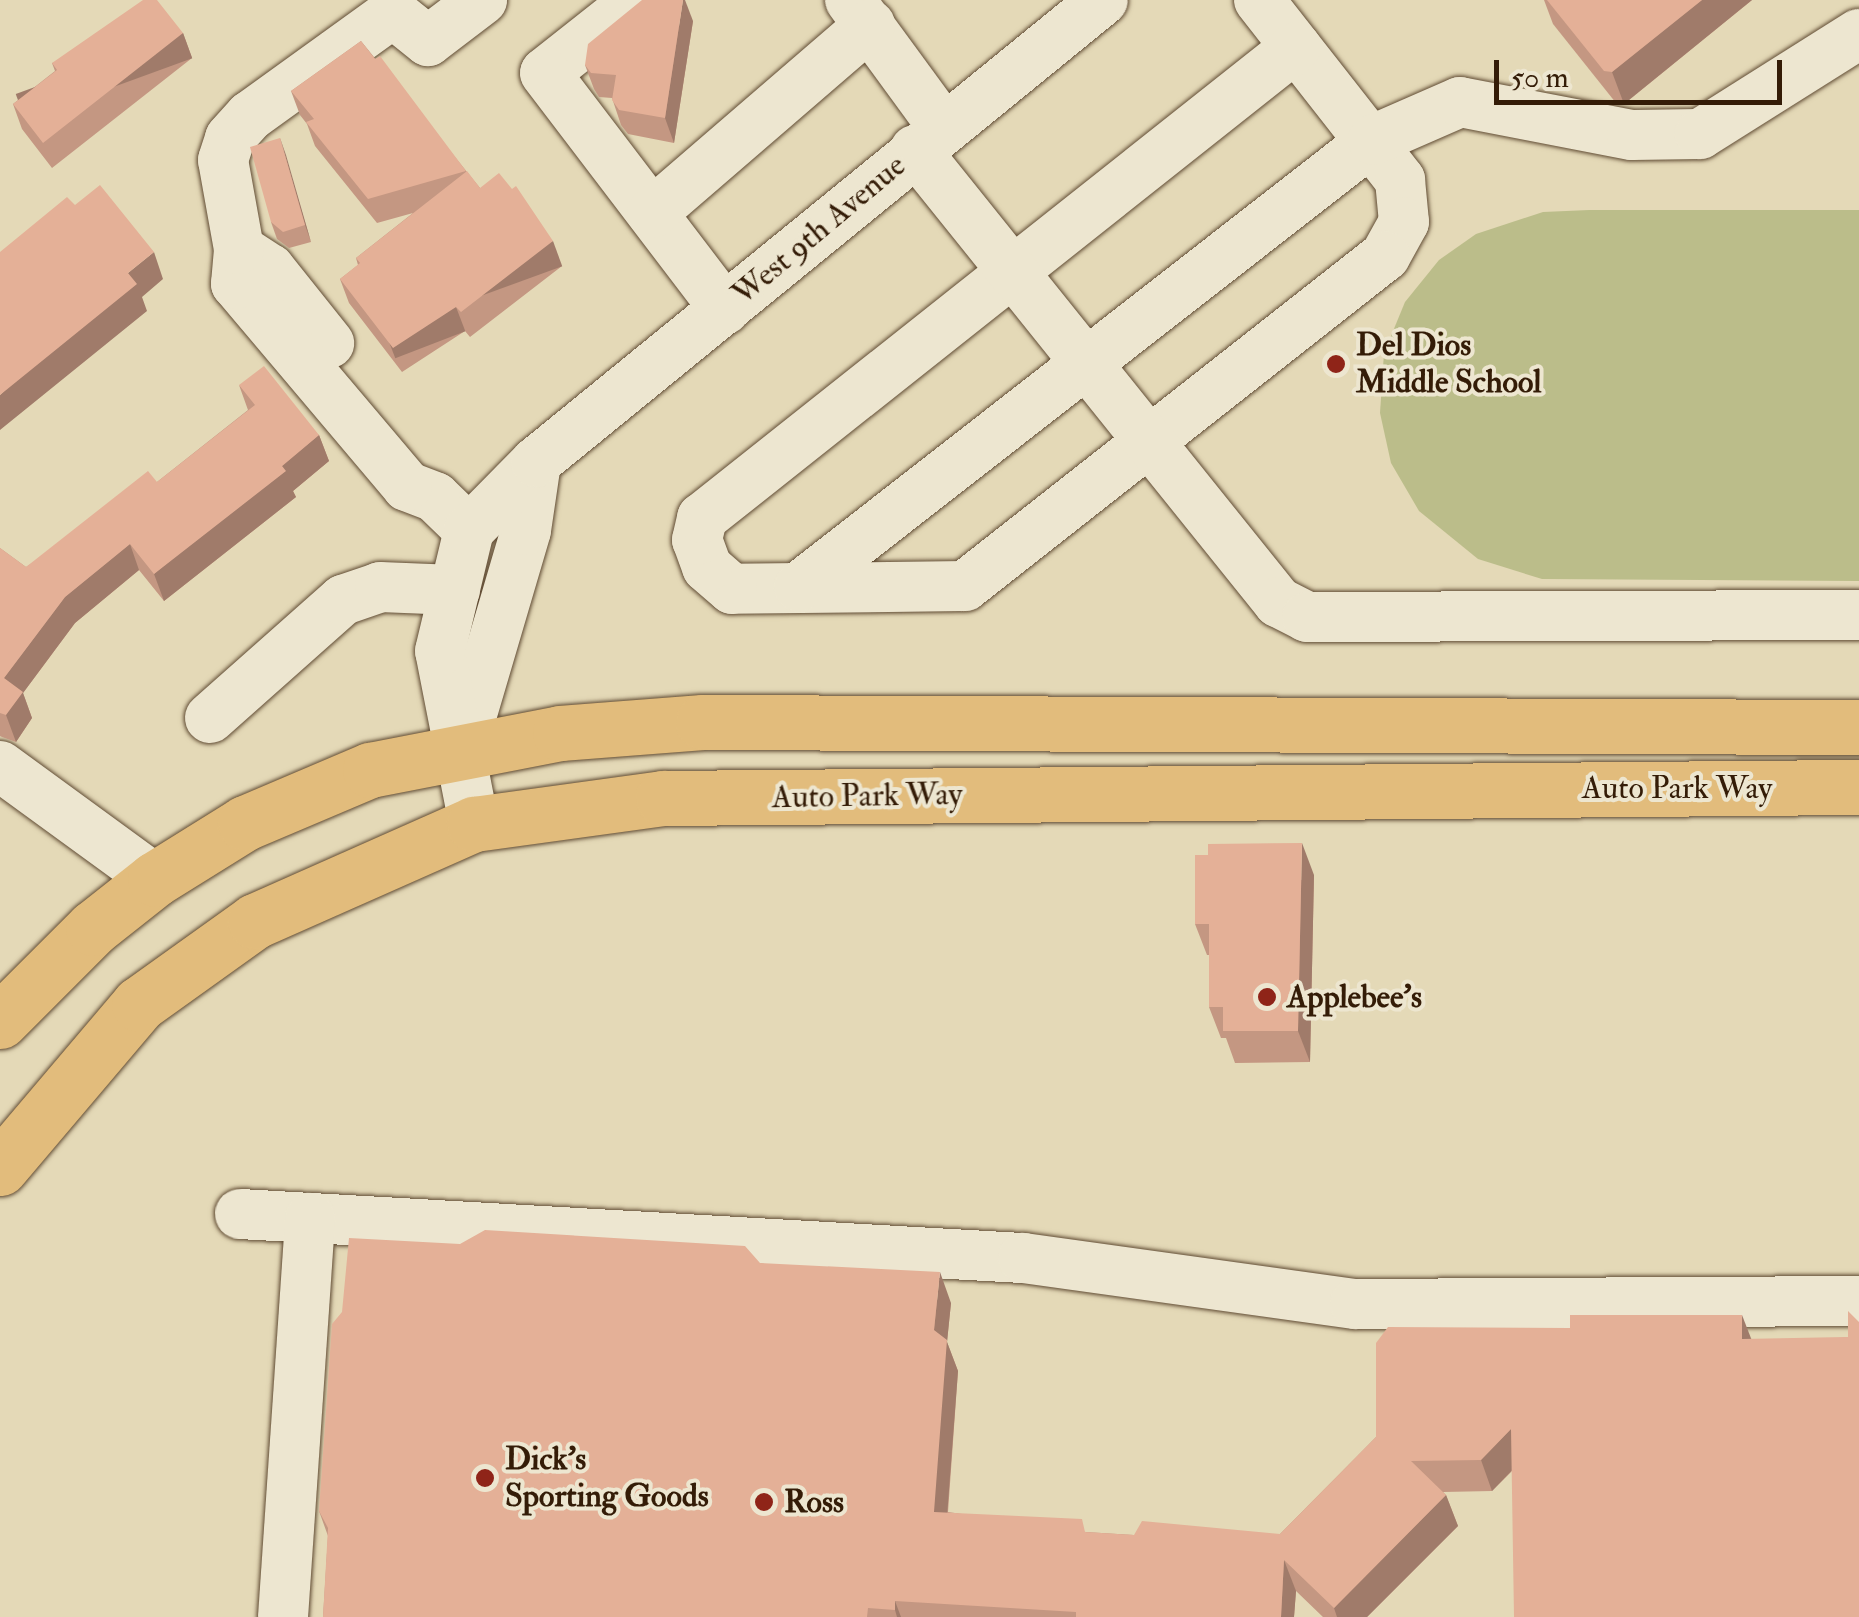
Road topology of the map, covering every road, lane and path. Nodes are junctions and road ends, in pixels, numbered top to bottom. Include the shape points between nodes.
1 (482, 0) edge
2 (637, 0) edge
3 (1104, 0) edge
4 (1259, 0) edge
5 (860, 12) edge
6 (1859, 34) edge
7 (1296, 48) junction
8 (929, 139) junction
9 (1373, 140) junction
10 (652, 213) junction
11 (1012, 272) junction
12 (725, 309) junction
13 (1085, 364) junction
14 (1149, 441) junction
15 (536, 462) junction
16 (452, 513) junction
17 (799, 587) junction
18 (455, 590) junction
19 (1859, 615) edge
20 (210, 718) dead end
21 (1859, 727) edge
22 (461, 752) junction
23 (0, 766) edge
24 (1859, 787) edge
25 (474, 824) junction
26 (155, 879) junction
27 (0, 1021) edge
28 (0, 1168) edge
29 (240, 1214) dead end
30 (310, 1218) junction
31 (1859, 1301) edge
32 (283, 1617) edge

1 - 16 street via 428,42 392,12 250,116 230,138 223,160 239,249 270,269 430,471
2 - 10 street via 545,73
3 - 8 street, West 9th Avenue
4 - 7 street
5 - 8 street
5 - 10 street
6 - 9 street via 1700,134 1632,135 1460,102
7 - 9 street
7 - 11 street
8 - 11 street
8 - 12 street, West 9th Avenue
9 - 13 street
9 - 14 street via 1400,180 1404,222 1384,256
10 - 12 street
11 - 13 street
11 - 17 street via 702,518 697,540 707,567 732,589
12 - 15 street, West 9th Avenue
13 - 14 street
13 - 17 street
14 - 17 street via 965,586
14 - 19 street via 1278,602 1308,617
15 - 16 street, West 9th Avenue
15 - 22 street via 526,530
16 - 18 street
18 - 20 street via 380,586 343,600
18 - 22 street via 440,651
21 - 22 main road, Auto Park Way via 703,722 564,732
22 - 25 street
22 - 26 main road, Auto Park Way via 318,787
23 - 26 street
24 - 25 main road, Auto Park Way via 663,798
25 - 28 main road, Auto Park Way via 255,921 140,1004
26 - 27 main road, Auto Park Way via 93,928
29 - 30 street
30 - 31 street via 1023,1258 1355,1304
30 - 32 street

